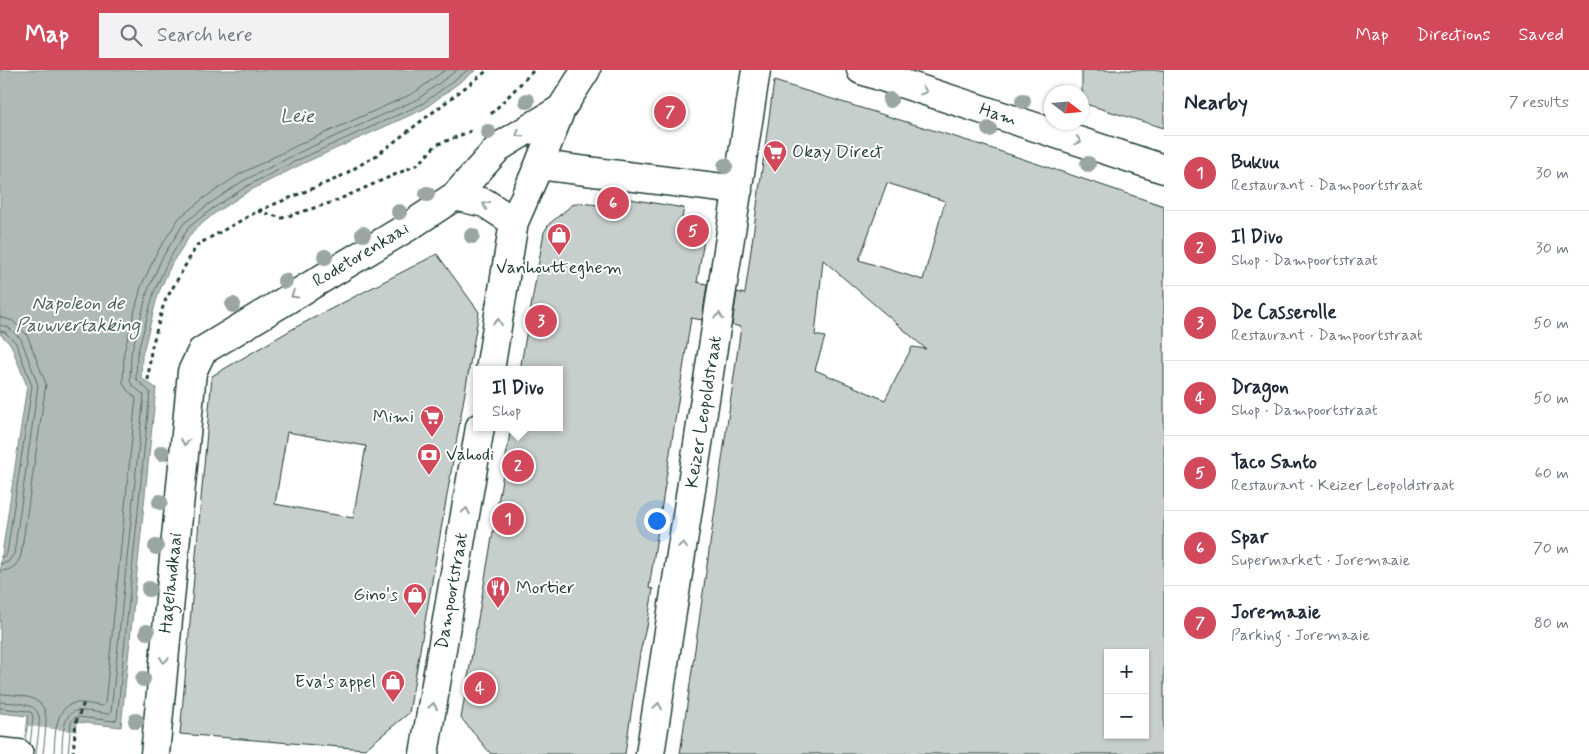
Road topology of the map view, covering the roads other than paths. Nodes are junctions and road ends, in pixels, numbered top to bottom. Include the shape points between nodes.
1 (586, 70) edge
2 (756, 70) edge
3 (861, 70) edge
4 (561, 109) junction
5 (539, 165) junction
6 (1164, 169) edge
7 (738, 190) junction
8 (455, 196) junction
9 (514, 222) junction
10 (491, 366) edge
11 (188, 412) joint
12 (479, 431) edge
13 (0, 752) edge
14 (19, 754) edge
15 (155, 754) edge
16 (424, 754) edge
17 (650, 754) edge

1 - 4 street
2 - 7 street, Keizer Leopoldstraat
3 -> 6 street, Ham
4 - 5 street
4 -> 8 street, Rodetorenkaai via 500,147
5 - 7 street
5 - 9 street
17 -> 7 street, Keizer Leopoldstraat
9 -> 8 street via 485,204
8 -> 11 street, Rodetorenkaai via 202,351 192,372
10 -> 9 street
11 -> 15 street, Hagelandkaai
16 -> 12 street, Dampoortstraat
13 - 14 street

